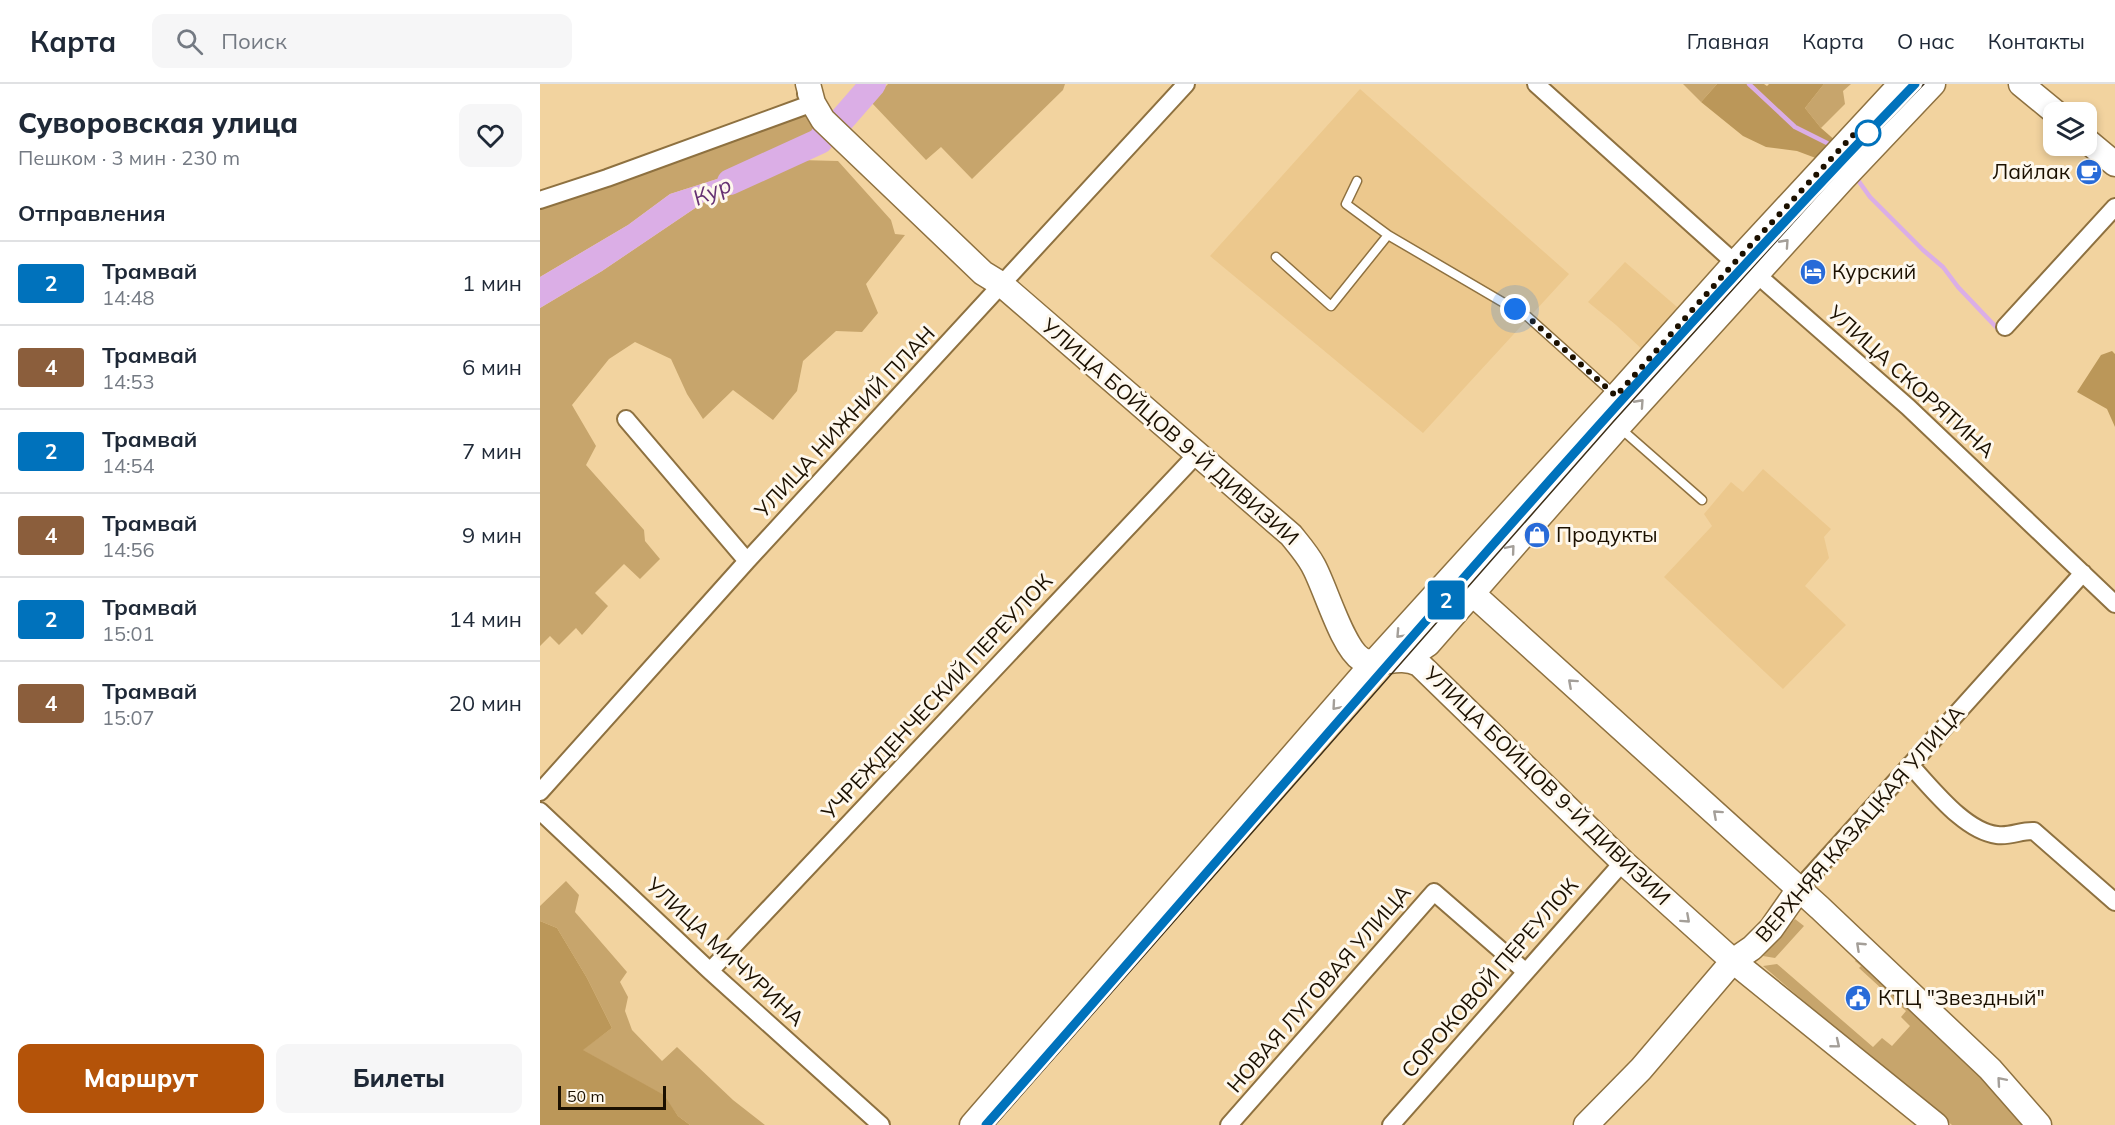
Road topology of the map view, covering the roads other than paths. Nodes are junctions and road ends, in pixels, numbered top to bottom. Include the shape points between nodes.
1 (798, 84) edge
2 (1186, 84) edge
3 (1536, 84) edge
4 (1901, 84) edge
5 (1934, 84) edge
6 (2021, 84) edge
7 (2043, 102) edge
8 (821, 111) edge
9 (2097, 149) edge
10 (2115, 164) edge
11 (1357, 181) dead end
12 (540, 200) edge
13 (2115, 207) edge
14 (1388, 235) junction
15 (1276, 257) dead end
16 (1735, 262) junction
17 (1757, 274) junction
18 (1001, 284) junction
19 (2004, 327) dead end
20 (1611, 415) junction
21 (626, 419) dead end
22 (1197, 454) junction
23 (1702, 500) dead end
24 (747, 561) junction
25 (2083, 573) junction
26 (1449, 581) junction
27 (1474, 594) junction
28 (2115, 603) edge
29 (1428, 644) junction
30 (1406, 659) junction
31 (1374, 662) junction
32 (1458, 700) junction
33 (1910, 765) junction
34 (540, 792) edge
35 (540, 811) edge
36 (1623, 862) junction
37 (1799, 889) junction
38 (2115, 902) edge
39 (1733, 961) junction
40 (710, 971) junction
41 (1526, 972) junction
42 (880, 1125) edge
43 (972, 1125) edge
44 (1229, 1125) edge
45 (1391, 1125) edge
46 (1586, 1125) edge
47 (1936, 1125) edge
48 (2039, 1125) edge

1 - 8 street
2 - 18 street, УЛИЦА НИЖНИЙ ПЛАН
3 - 16 street, УЛИЦА СКОРЯТИНА
4 - 16 street
17 -> 5 street
6 - 7 street
8 - 12 street
8 - 18 street, УЛИЦА БОЙЦОВ 9-Й ДИВИЗИИ via 983,273
9 - 10 street
11 - 14 lane via 1346,204
13 - 19 street
14 - 15 lane via 1332,306
14 - 20 lane via 1528,317
16 - 17 street, УЛИЦА СКОРЯТИНА
16 - 20 street
20 -> 17 street
17 - 25 street, УЛИЦА СКОРЯТИНА via 1870,372
18 - 22 street, УЛИЦА БОЙЦОВ 9-Й ДИВИЗИИ
18 - 24 street, УЛИЦА НИЖНИЙ ПЛАН
20 - 23 lane
20 - 26 street
27 -> 20 street
21 - 24 street
22 - 31 street, УЛИЦА БОЙЦОВ 9-Й ДИВИЗИИ via 1303,549 1352,651 1359,658
22 - 40 street, УЧРЕЖДЕНЧЕСКИЙ ПЕРЕУЛОК
24 - 34 street, УЛИЦА НИЖНИЙ ПЛАН
25 - 28 street, УЛИЦА СКОРЯТИНА
25 - 33 street, ВЕРХНЯЯ КАЗАЦКАЯ УЛИЦА
26 - 27 street
26 - 29 street via 1432,612
26 -> 31 street
27 - 29 street
37 -> 27 street
29 - 30 street
29 - 32 street via 1438,675
30 - 31 street, УЛИЦА БОЙЦОВ 9-Й ДИВИЗИИ
30 - 32 street, УЛИЦА БОЙЦОВ 9-Й ДИВИЗИИ via 1419,664
31 -> 43 street
32 - 36 street, УЛИЦА БОЙЦОВ 9-Й ДИВИЗИИ
33 - 37 street, ВЕРХНЯЯ КАЗАЦКАЯ УЛИЦА
33 - 38 street via 1971,826 1997,835 2034,831
35 - 40 street, УЛИЦА МИЧУРИНА
36 -> 39 street, УЛИЦА БОЙЦОВ 9-Й ДИВИЗИИ
36 - 41 street, СОРОКОВОЙ ПЕРЕУЛОК
37 - 39 street, ВЕРХНЯЯ КАЗАЦКАЯ УЛИЦА via 1771,929
48 -> 37 street via 1990,1069
39 - 46 street, ВЕРХНЯЯ КАЗАЦКАЯ УЛИЦА via 1641,1069
39 -> 47 street, УЛИЦА БОЙЦОВ 9-Й ДИВИЗИИ
40 - 42 street, УЛИЦА МИЧУРИНА
41 - 44 street, НОВАЯ ЛУГОВАЯ УЛИЦА via 1434,892
41 - 45 street, СОРОКОВОЙ ПЕРЕУЛОК

